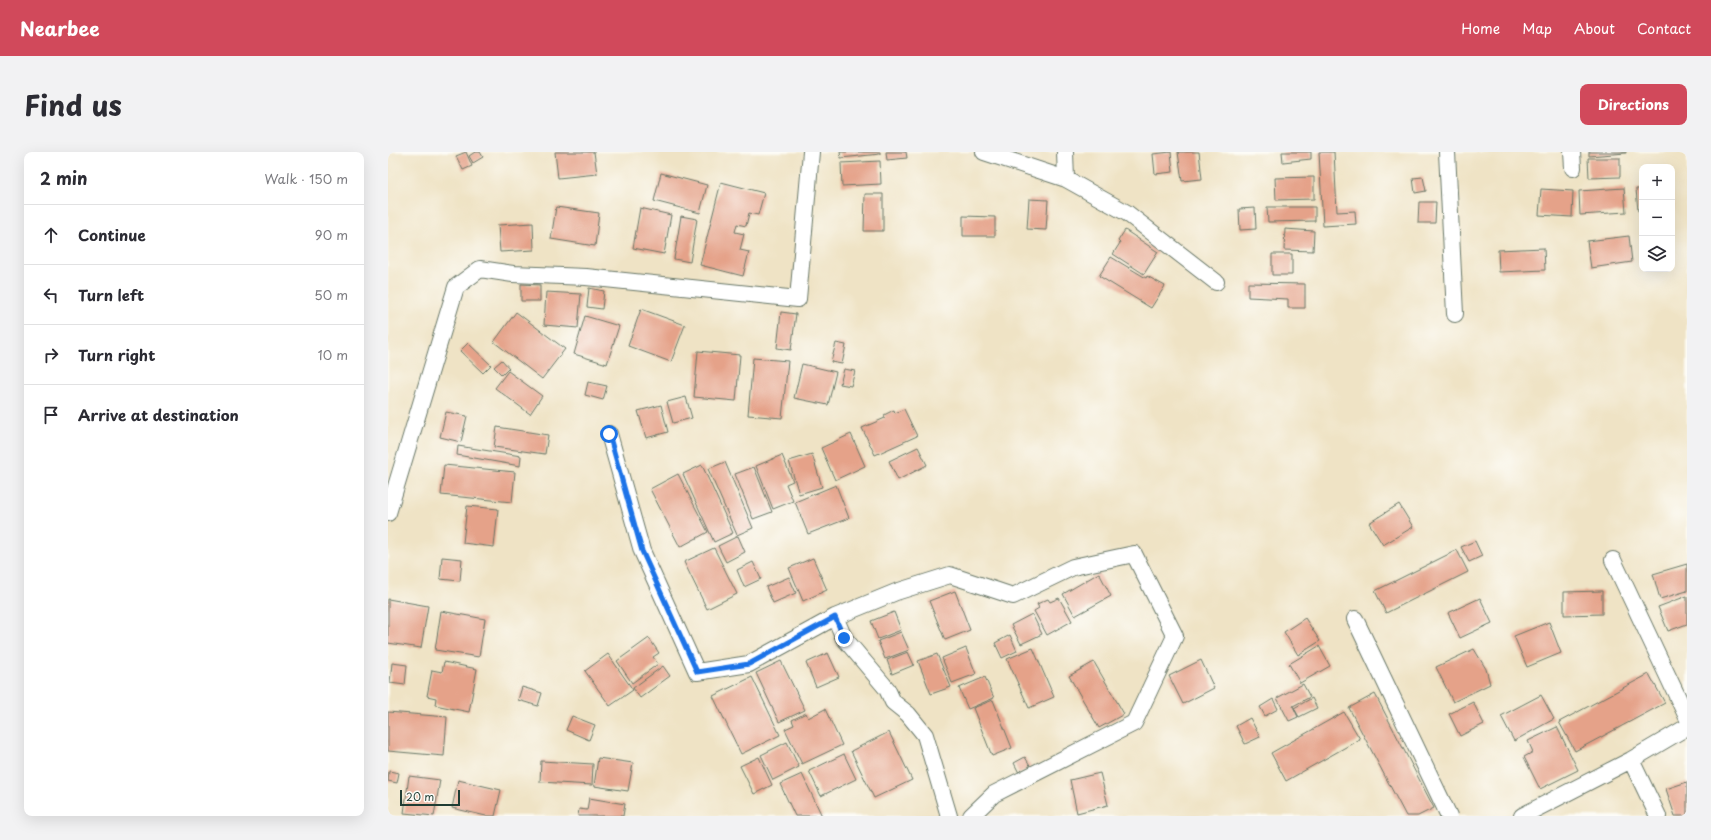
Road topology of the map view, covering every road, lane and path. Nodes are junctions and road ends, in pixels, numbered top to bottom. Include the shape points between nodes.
1 (811, 152) edge
2 (984, 152) edge
3 (1065, 152) edge
4 (1447, 152) edge
5 (1066, 179) junction
6 (1216, 282) dead end
7 (1455, 314) dead end
8 (609, 434) dead end
9 (388, 513) edge
10 (1613, 560) dead end
11 (835, 617) junction
12 (1355, 619) dead end
13 (1687, 717) edge
14 (1687, 727) edge
15 (1631, 760) junction
16 (949, 816) edge
17 (971, 816) edge
18 (1449, 816) edge
19 (1522, 816) edge
20 (1658, 816) edge

1 - 9 street via 798,299 480,269 456,287
2 - 5 street
3 - 5 street
4 - 7 street
5 - 6 street via 1127,213
8 - 11 street via 642,551 697,672 749,664
10 - 13 street
11 - 16 street via 844,638 887,689 894,702 925,735
11 - 17 street via 896,592 950,575 1012,596 1073,567 1134,554 1175,636 1134,723 994,794
12 - 18 street
14 - 15 street
15 - 19 street
15 - 20 street

